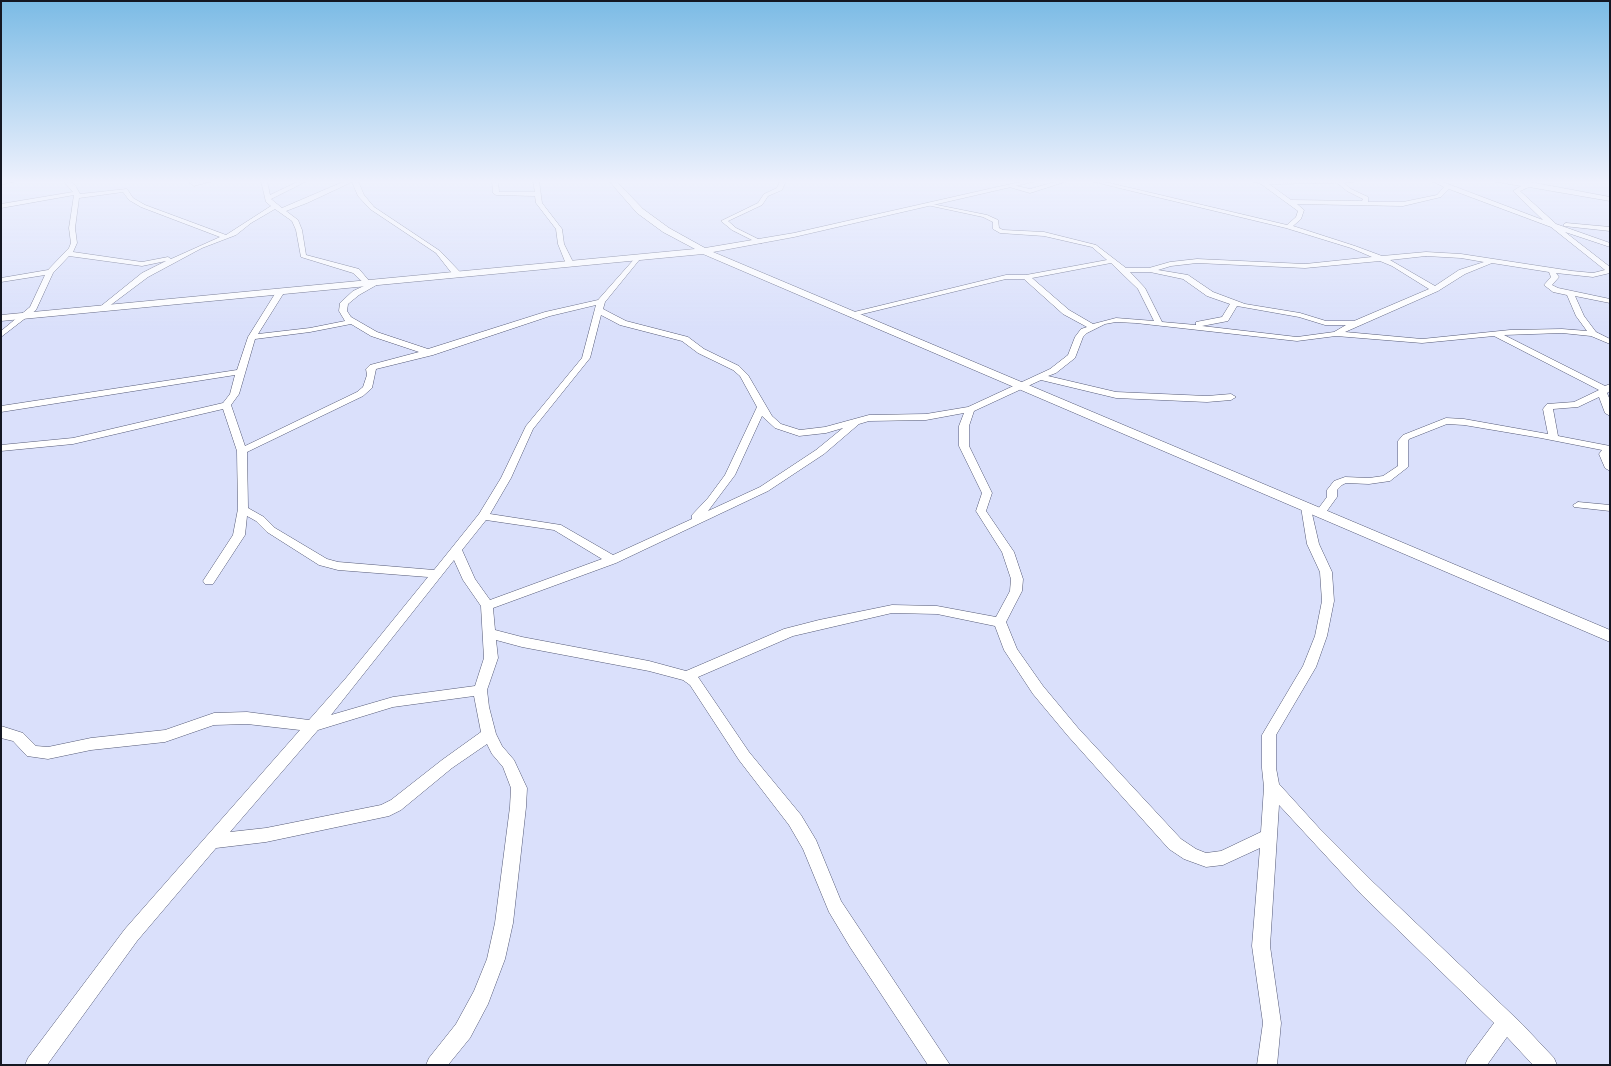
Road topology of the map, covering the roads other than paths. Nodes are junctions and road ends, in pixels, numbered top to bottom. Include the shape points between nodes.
1 (72, 231) edge
2 (209, 231) edge
3 (238, 231) edge
4 (299, 231) edge
5 (406, 231) edge
6 (559, 231) edge
7 (667, 231) edge
8 (737, 231) edge
9 (810, 231) edge
10 (999, 231) edge
11 (1300, 231) edge
12 (1560, 231) edge
13 (1571, 231) edge
14 (227, 237) junction
15 (760, 242) junction
16 (1610, 245) edge
17 (704, 250) junction
18 (69, 254) junction
19 (182, 256) junction
20 (638, 258) junction
21 (1384, 258) junction
22 (1111, 261) junction
23 (1492, 261) junction
24 (142, 264) junction
25 (570, 264) junction
26 (1551, 269) junction
27 (1124, 270) junction
28 (1149, 270) junction
29 (1610, 271) edge
30 (50, 272) junction
31 (457, 274) junction
32 (145, 275) junction
33 (1026, 276) junction
34 (1, 280) edge
35 (380, 282) junction
36 (367, 283) junction
37 (1435, 289) junction
38 (281, 291) junction
39 (1570, 293) junction
40 (1610, 301) edge
41 (1235, 303) junction
42 (601, 306) junction
43 (104, 308) junction
44 (853, 315) junction
45 (24, 316) junction
46 (1, 318) edge
47 (351, 322) junction
48 (1356, 322) junction
49 (1159, 323) junction
50 (1092, 326) junction
51 (1182, 326) junction
52 (1494, 333) junction
53 (1336, 334) junction
54 (1593, 334) junction
55 (1, 335) edge
56 (1610, 335) edge
57 (252, 337) junction
58 (1610, 342) edge
59 (430, 353) junction
60 (241, 372) junction
61 (1040, 377) junction
62 (1020, 386) junction
63 (1606, 390) edge
64 (1231, 397) dead end
65 (226, 405) junction
66 (1, 409) edge
67 (761, 409) junction
68 (970, 409) junction
69 (1610, 413) edge
70 (858, 420) junction
71 (1554, 438) junction
72 (1, 448) edge
73 (1610, 449) edge
74 (242, 451) junction
75 (1610, 468) edge
76 (1578, 505) dead end
77 (1306, 508) junction
78 (1610, 508) edge
79 (244, 509) junction
80 (1320, 513) junction
81 (482, 516) junction
82 (689, 523) junction
83 (456, 550) junction
84 (612, 560) junction
85 (437, 574) junction
86 (209, 581) dead end
87 (487, 606) junction
88 (1000, 622) junction
89 (489, 633) junction
90 (1610, 636) edge
91 (687, 676) junction
92 (480, 690) junction
93 (311, 726) junction
94 (1, 732) edge
95 (489, 734) junction
96 (1272, 787) junction
97 (1269, 836) junction
98 (211, 842) junction
99 (1506, 1022) junction
100 (35, 1065) edge
101 (436, 1065) edge
102 (940, 1065) edge
103 (1267, 1065) edge
104 (1476, 1065) edge
105 (1547, 1065) edge

1 - 18 street via 73,246
2 - 14 street
3 - 14 street
4 - 36 street via 303,256 356,271
5 - 31 street via 438,252
6 - 25 street
7 - 17 street
8 - 15 street
9 - 15 street
10 - 22 street via 1044,234 1094,246
11 - 21 street
12 - 29 street
13 - 16 street
14 - 19 street
15 - 17 street
17 - 20 street
17 - 44 street
18 - 24 street
18 - 30 street
19 - 24 street
19 - 32 street
20 - 25 street
20 - 42 street
21 - 23 street via 1437,255
21 - 28 street via 1295,266 1197,261
21 - 37 street
22 - 27 street
22 - 33 street
23 - 26 street
23 - 37 street via 1462,272
24 - 32 street via 147,270
25 - 31 street
26 - 29 street via 1593,275
26 - 39 street via 1555,277 1548,286
27 - 28 street
27 - 49 street via 1141,288
28 - 41 street via 1185,277 1210,294
30 - 34 street
30 - 45 street via 33,308
31 - 35 street
32 - 43 street
33 - 44 street via 1006,277
33 - 50 street via 1066,312
35 - 36 street
35 - 47 street via 356,293 344,303 343,311
36 - 38 street
37 - 48 street
38 - 43 street
38 - 57 street
39 - 40 street
39 - 54 street via 1580,316
41 - 48 street via 1325,323
41 - 51 street via 1229,315 1221,321
42 - 59 street via 533,319
42 - 67 street via 623,323 685,339 701,351 736,368 744,375
42 - 81 street via 586,358 529,428 506,478
43 - 45 street
44 - 62 street
45 - 46 street
45 - 55 street
47 - 57 street
47 - 59 street via 374,334
48 - 53 street
49 - 50 street via 1116,320
49 - 51 street
50 - 61 street via 1078,337 1072,356
51 - 53 street via 1297,339
52 - 53 street via 1422,341
52 - 54 street via 1562,331
52 - 63 street
54 - 56 street
54 - 58 street
57 - 60 street
59 - 74 street via 371,368 367,388 360,394
60 - 65 street via 234,394
60 - 66 street
61 - 62 street
61 - 64 street via 1116,395
62 - 68 street
62 - 77 street
63 - 69 street
63 - 71 street via 1575,405 1550,406
65 - 72 street via 73,441
65 - 74 street
67 - 70 street via 778,426 800,432 826,430
67 - 82 street via 730,475 712,500
68 - 70 street via 926,417
68 - 88 street via 964,426 964,446 987,493 980,511 1008,552 1017,578 1016,591
70 - 82 street via 820,452 764,489
71 - 73 street
71 - 80 street via 1453,421 1439,424 1406,437 1403,441 1403,467 1386,479 1338,483
73 - 75 street via 1604,454
74 - 79 street
76 - 78 street
77 - 80 street
77 - 96 street via 1313,544 1326,572 1328,600 1321,636 1309,667 1269,735
79 - 85 street via 323,562
79 - 86 street via 239,535
80 - 90 street
81 - 83 street
81 - 84 street via 557,527
82 - 84 street
83 - 85 street
83 - 87 street via 469,580
84 - 87 street
85 - 93 street via 351,682
87 - 89 street
88 - 91 street via 937,610 882,611 789,632
88 - 97 street via 1011,650 1038,690 1175,844 1206,860 1223,858
89 - 91 street
89 - 92 street via 491,658
91 - 102 street via 699,686 744,756 795,820 810,845 834,906
92 - 93 street via 394,702
92 - 95 street
93 - 94 street via 247,718 214,719 156,738 91,744 48,753 32,752 18,737
93 - 98 street
95 - 98 street via 396,805 383,811 266,835
95 - 101 street via 509,764 519,788 504,923 496,959 482,997 463,1031
96 - 97 street
96 - 99 street via 1368,890
97 - 103 street via 1261,946 1272,1023
98 - 100 street via 131,935
99 - 104 street
99 - 105 street

